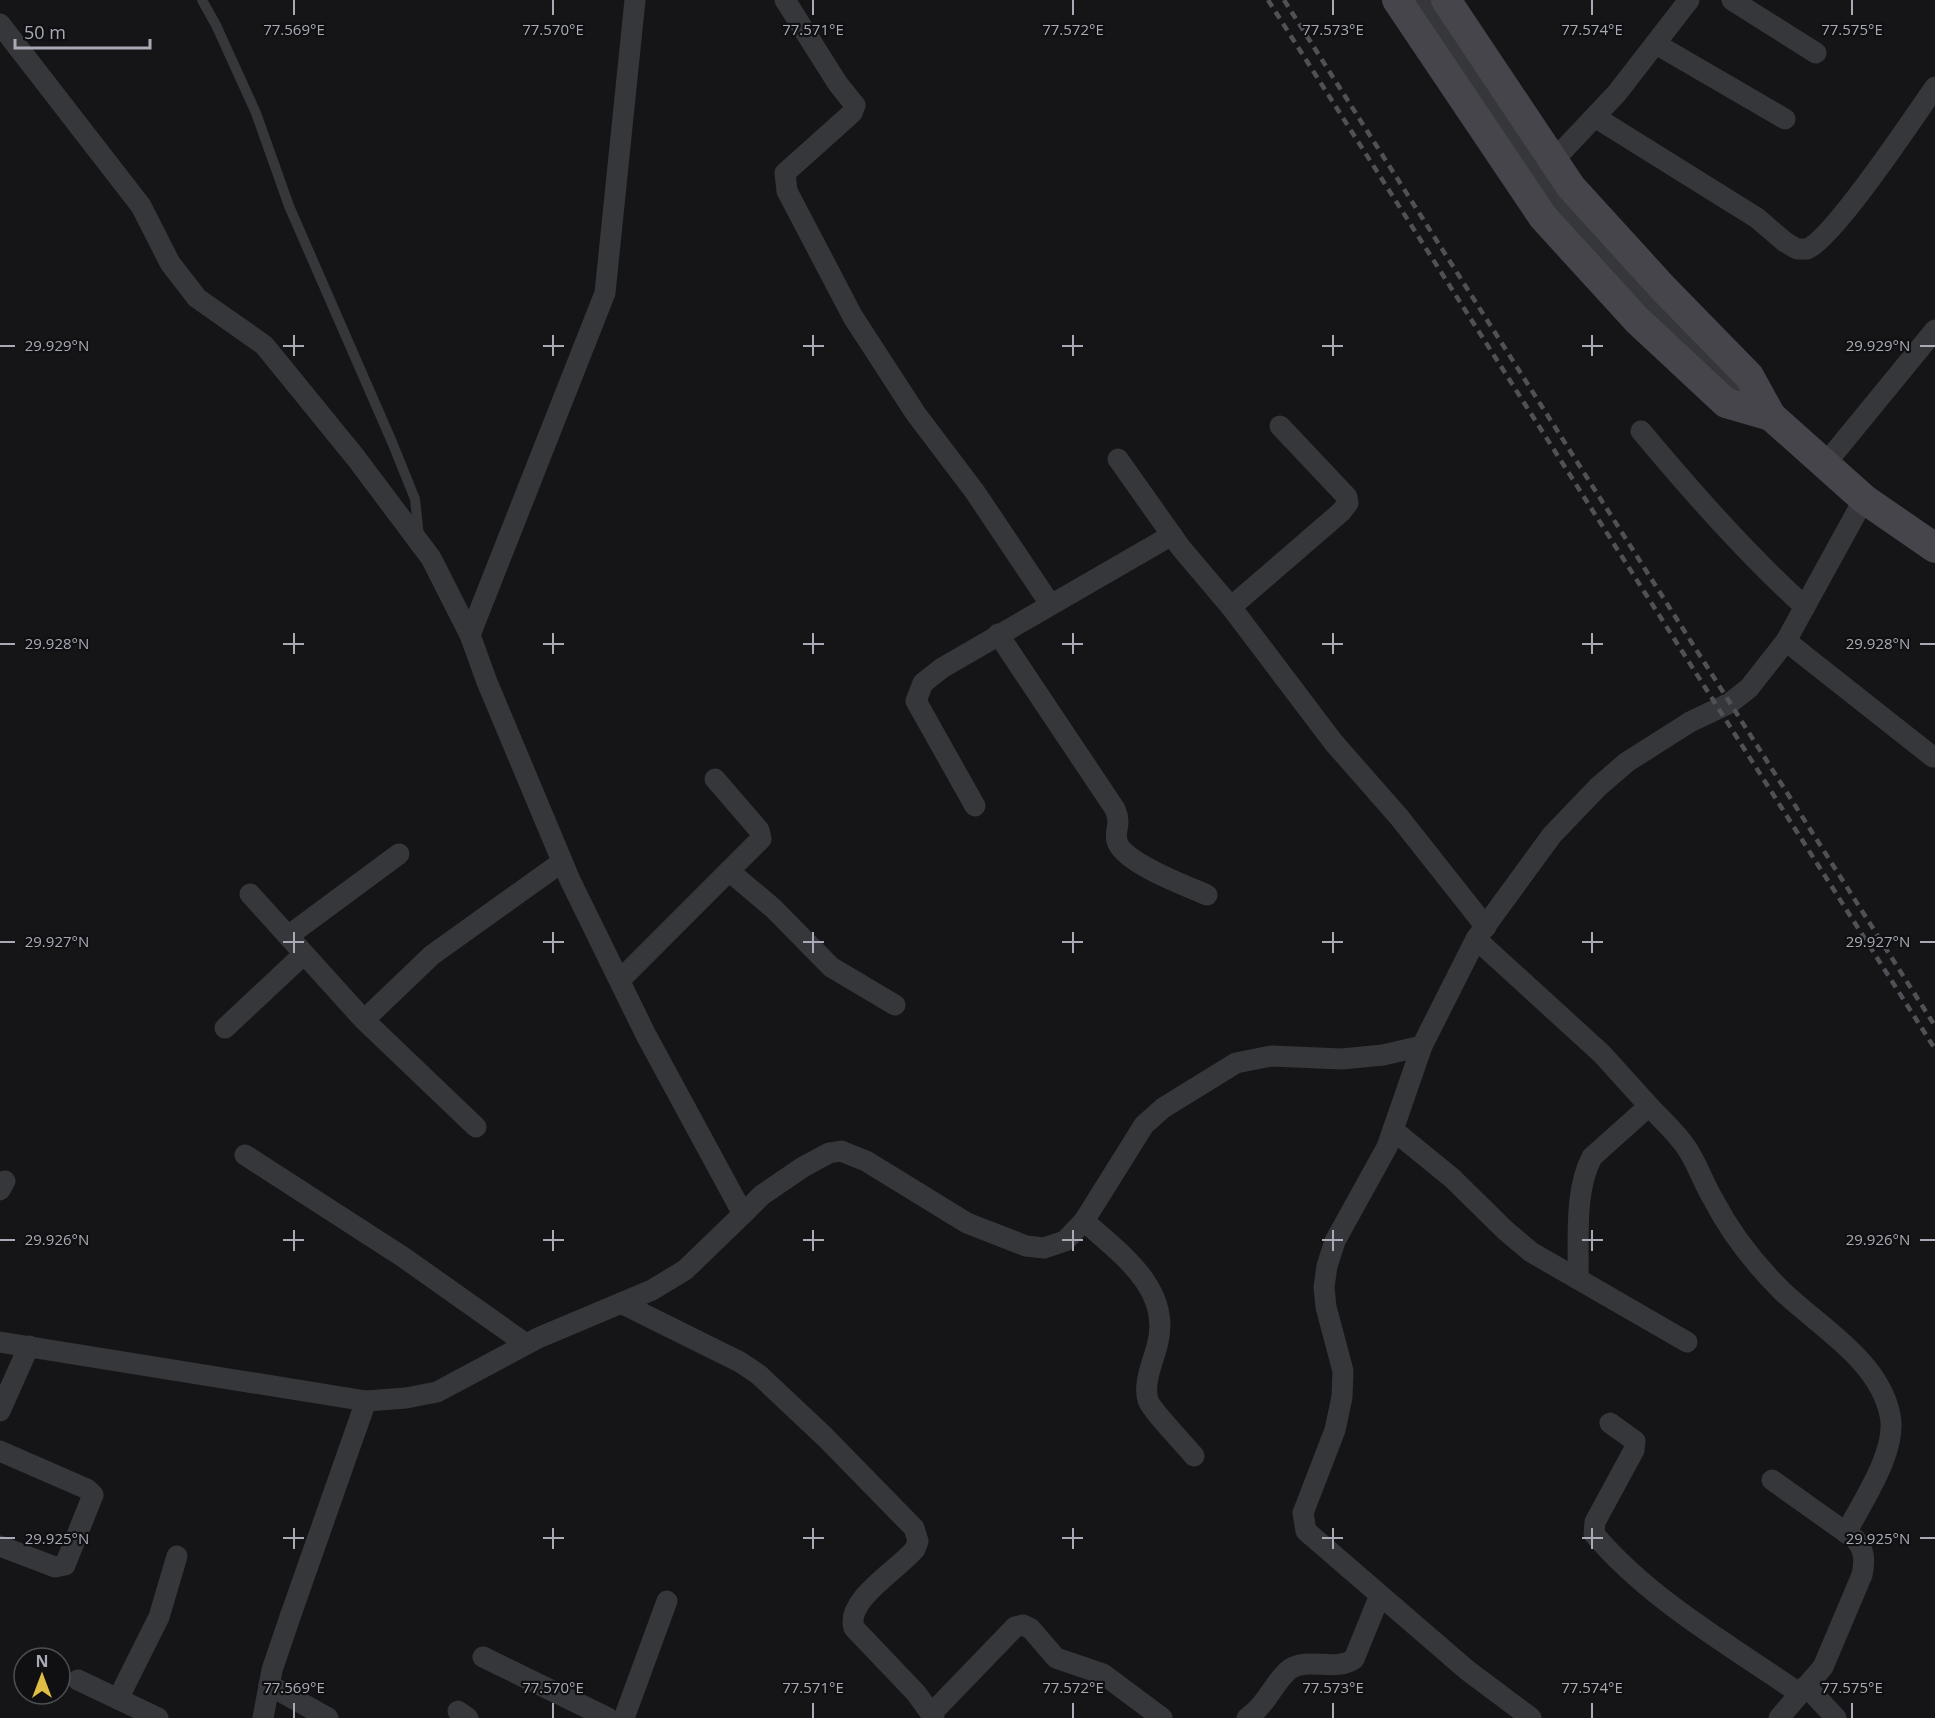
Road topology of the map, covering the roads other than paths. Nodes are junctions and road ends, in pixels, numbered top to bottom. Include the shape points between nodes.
1 (202, 0) edge
2 (635, 0) edge
3 (785, 0) edge
4 (1397, 0) edge
5 (1423, 0) edge
6 (1446, 0) edge
7 (1689, 0) edge
8 (1732, 0) edge
9 (0, 24) edge
10 (1656, 44) junction
11 (1816, 53) dead end
12 (1935, 87) edge
13 (1594, 117) junction
14 (1785, 119) dead end
15 (1552, 162) junction
16 (1935, 330) edge
17 (1772, 416) junction
18 (1280, 426) dead end
19 (1641, 431) dead end
20 (1118, 459) dead end
21 (1826, 463) junction
22 (1864, 499) junction
23 (1172, 535) junction
24 (419, 541) junction
25 (1935, 548) edge
26 (1050, 604) junction
27 (1231, 607) junction
28 (1805, 607) junction
29 (998, 634) junction
30 (470, 635) junction
31 (1786, 641) junction
32 (1933, 757) dead end
33 (715, 779) dead end
34 (975, 806) dead end
35 (399, 854) dead end
36 (562, 862) junction
37 (729, 871) junction
38 (250, 894) dead end
39 (1207, 895) dead end
40 (1481, 933) junction
41 (288, 936) junction
42 (304, 954) junction
43 (620, 980) junction
44 (895, 1005) dead end
45 (364, 1020) junction
46 (225, 1028) dead end
47 (1422, 1046) junction
48 (1649, 1106) junction
49 (476, 1127) dead end
50 (1393, 1130) junction
51 (245, 1155) dead end
52 (743, 1214) junction
53 (1084, 1221) junction
54 (1578, 1277) junction
55 (621, 1303) junction
56 (0, 1342) edge
57 (1687, 1342) dead end
58 (526, 1344) junction
59 (28, 1346) junction
60 (366, 1401) junction
61 (0, 1411) edge
62 (1610, 1423) dead end
63 (0, 1451) edge
64 (1194, 1456) dead end
65 (1772, 1480) dead end
66 (1846, 1533) junction
67 (0, 1546) edge
68 (177, 1556) dead end
69 (1380, 1595) junction
70 (667, 1601) dead end
71 (483, 1657) dead end
72 (78, 1680) dead end
73 (269, 1685) junction
74 (1802, 1690) junction
75 (118, 1699) junction
76 (933, 1715) edge
77 (158, 1718) edge
78 (263, 1718) edge
79 (328, 1718) edge
80 (608, 1718) edge
81 (624, 1718) edge
82 (1162, 1718) edge
83 (1247, 1718) edge
84 (1531, 1718) edge
85 (1779, 1718) edge
86 (1836, 1718) edge

1 - 24 lane via 256,112 288,206 415,499
2 - 30 street via 605,293
3 - 26 street via 837,84 855,105 852,113 785,172 787,191 853,317
4 - 17 main road via 1551,225 1637,320 1726,403
5 - 17 street via 1570,219 1619,275 1735,388
6 - 15 main road
7 - 10 street
8 - 11 street
9 - 24 street via 141,206 170,263 197,298 264,345
10 - 13 street
10 - 14 street
12 - 13 street via 1856,197 1821,239 1807,249 1797,249 1785,242 1757,218
13 - 15 street
15 - 17 main road via 1600,221 1749,376
16 - 21 street
17 - 21 main road
18 - 27 street via 1348,502
19 - 28 street via 1714,518
20 - 23 street
21 - 22 main road
22 - 25 main road
22 - 28 street
23 - 26 street
23 - 27 street
24 - 30 street
26 - 29 street
27 - 40 street via 1334,743 1399,816
28 - 31 street
29 - 34 street via 942,668 924,683 916,701
29 - 39 street via 1115,809 1120,824 1117,841 1121,847 1131,858
30 - 36 street
31 - 32 street
31 - 40 street via 1749,688 1730,703 1690,722 1626,762 1598,787 1552,835
33 - 37 street via 761,834 757,844
35 - 41 street
36 - 43 street
36 - 45 street via 432,956
37 - 43 street
37 - 44 street via 773,908 831,967
38 - 41 street
40 - 47 street
40 - 48 street
41 - 42 street
42 - 45 street
42 - 46 street
43 - 52 street
45 - 49 street
47 - 50 street
47 - 53 street via 1362,1057 1271,1056 1236,1063 1163,1108 1144,1125
48 - 54 street via 1592,1157 1587,1167
48 - 66 street via 1684,1144 1737,1238 1781,1290 1874,1378 1886,1400 1891,1417 1890,1442
50 - 54 street via 1452,1178 1506,1231
50 - 69 street via 1387,1148 1335,1241 1327,1266 1326,1307 1343,1371 1342,1397 1335,1430 1302,1520 1306,1532
51 - 58 street via 403,1257
52 - 53 street via 762,1195 803,1167 841,1151 866,1161 967,1224 1026,1246 1044,1248 1065,1241
52 - 55 street via 685,1270
53 - 64 street via 1127,1259 1154,1296 1161,1311 1161,1332 1147,1384 1148,1400
54 - 57 street
55 - 58 street
55 - 76 street via 758,1374 914,1528 918,1541 915,1549 856,1606 852,1621 854,1628
56 - 59 street
58 - 60 street via 437,1392
59 - 60 street
59 - 61 street
60 - 73 street
62 - 74 street via 1635,1441 1634,1450 1595,1522 1594,1534 1627,1571 1677,1609
63 - 67 street via 93,1495 65,1565 55,1567
65 - 66 street
66 - 74 street via 1861,1545 1862,1575 1830,1653
68 - 75 street via 159,1617
69 - 83 street via 1354,1659 1342,1665 1290,1669
69 - 84 street via 1482,1683
70 - 81 street
71 - 80 street
72 - 75 street
73 - 78 street
73 - 79 street
74 - 85 street
74 - 86 street
75 - 77 street
76 - 82 street via 1015,1627 1023,1625 1056,1658 1103,1674

